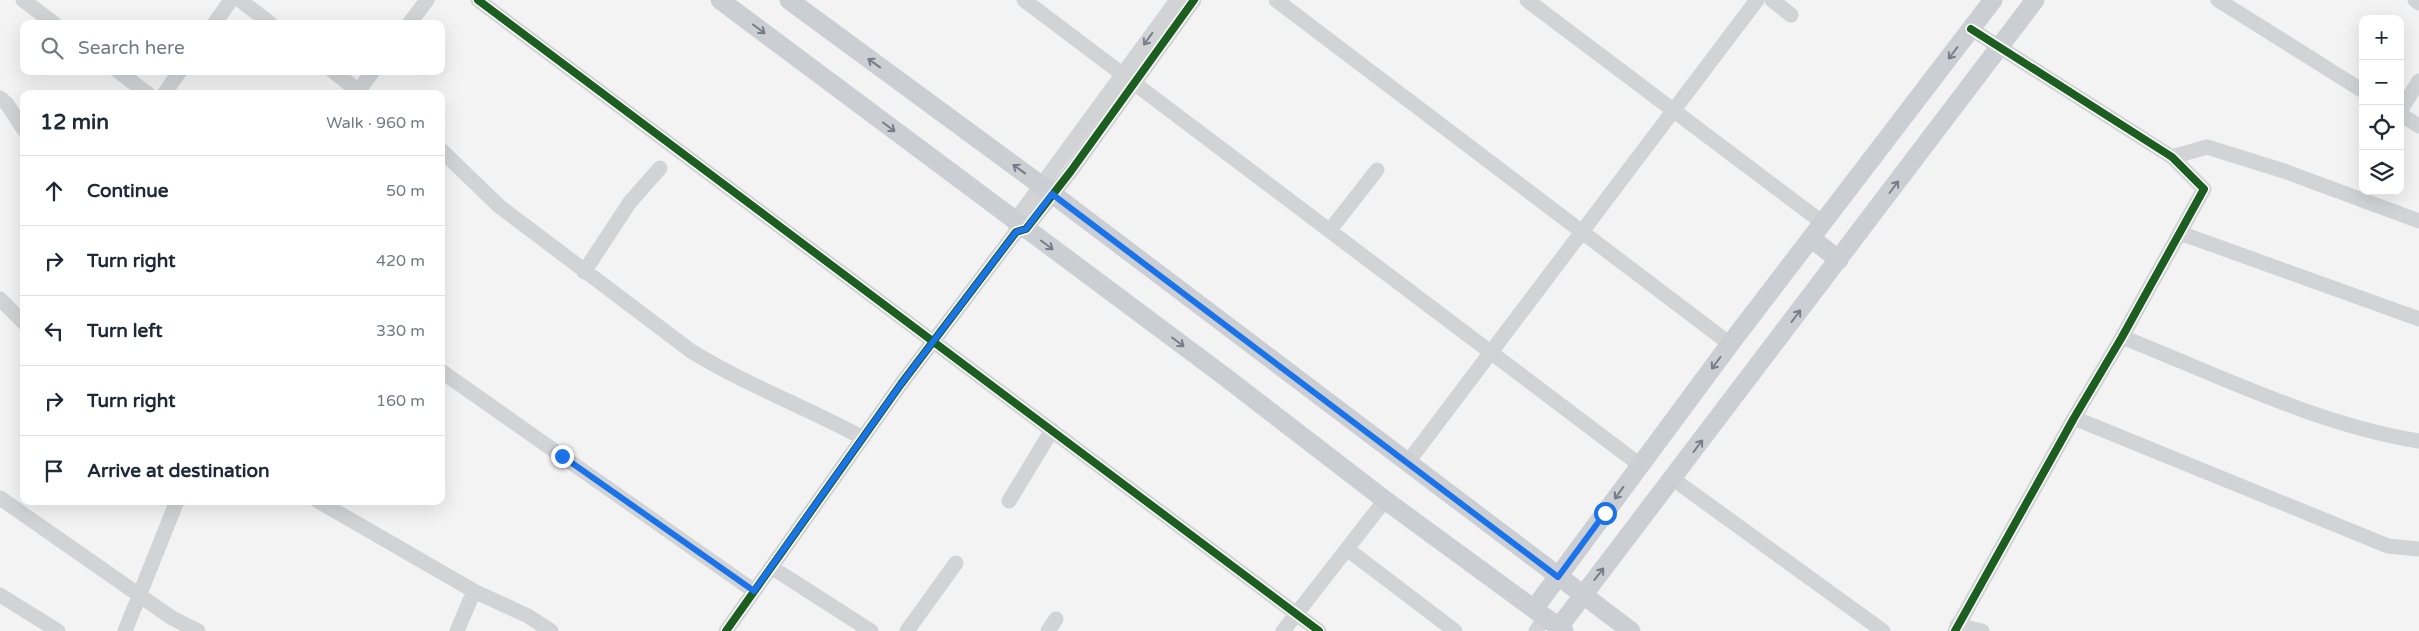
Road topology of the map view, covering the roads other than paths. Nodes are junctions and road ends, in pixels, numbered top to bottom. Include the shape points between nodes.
1 (23, 0) edge
2 (231, 0) edge
3 (240, 0) edge
4 (427, 0) edge
5 (478, 0) edge
6 (720, 0) edge
7 (789, 0) edge
8 (1024, 0) edge
9 (1177, 0) edge
10 (1194, 0) edge
11 (1276, 0) edge
12 (1527, 0) edge
13 (1757, 0) edge
14 (1772, 0) edge
15 (1993, 0) edge
16 (2035, 0) edge
17 (2218, 0) edge
18 (2416, 0) edge
19 (2419, 2) edge
20 (1791, 14) dead end
21 (50, 20) edge
22 (217, 20) edge
23 (266, 20) edge
24 (412, 20) edge
25 (1971, 29) junction
26 (1999, 48) junction
27 (123, 75) edge
28 (177, 75) edge
29 (338, 75) edge
30 (370, 75) edge
31 (1129, 77) junction
32 (2419, 81) edge
33 (2359, 88) edge
34 (143, 90) edge
35 (167, 90) edge
36 (355, 90) edge
37 (361, 90) edge
38 (0, 98) edge
39 (2404, 105) edge
40 (1673, 110) junction
41 (2404, 115) edge
42 (20, 124) edge
43 (2419, 126) edge
44 (445, 154) edge
45 (2172, 157) junction
46 (660, 168) dead end
47 (1377, 170) dead end
48 (1047, 190) junction
49 (2419, 221) edge
50 (1823, 223) junction
51 (1019, 227) junction
52 (1330, 230) junction
53 (1582, 231) junction
54 (2180, 233) junction
55 (1810, 238) junction
56 (1839, 260) junction
57 (584, 272) junction
58 (0, 299) edge
59 (20, 319) edge
60 (2419, 319) edge
61 (2122, 337) junction
62 (934, 341) junction
63 (1730, 344) junction
64 (1491, 352) junction
65 (445, 374) edge
66 (2074, 418) junction
67 (1052, 430) junction
68 (863, 438) junction
69 (2419, 441) edge
70 (1408, 462) junction
71 (1640, 465) junction
72 (1673, 479) junction
73 (0, 498) edge
74 (1385, 500) junction
75 (1009, 502) dead end
76 (174, 505) edge
77 (325, 505) edge
78 (1347, 549) junction
79 (2419, 549) edge
80 (956, 564) dead end
81 (771, 567) junction
82 (1558, 577) junction
83 (474, 591) junction
84 (754, 591) junction
85 (0, 595) edge
86 (138, 595) junction
87 (1582, 595) junction
88 (1296, 614) junction
89 (1548, 623) edge
90 (1956, 628) edge
91 (58, 631) edge
92 (125, 631) edge
93 (198, 631) edge
94 (457, 631) edge
95 (551, 631) edge
96 (726, 631) edge
97 (870, 631) edge
98 (907, 631) edge
99 (1283, 631) edge
100 (1319, 631) edge
101 (1456, 631) edge
102 (1631, 631) edge
103 (1883, 631) edge
104 (1982, 631) edge

1 - 21 street
2 - 22 street
3 - 23 street
4 - 24 street
5 - 62 street
6 -> 51 main road
48 -> 7 main road
8 - 31 street
9 -> 31 street
10 - 31 street
11 - 53 street
12 - 40 street
13 - 40 street
14 - 20 street
15 - 25 main road
16 - 26 main road
17 - 33 street
18 - 19 street
25 - 26 street
25 -> 50 main road
26 - 45 street
56 -> 26 main road
27 - 34 street
28 - 35 street
29 - 36 street
30 - 37 street
31 - 48 street
31 - 52 street
32 - 39 street
38 - 42 street
40 - 50 street
40 - 53 street
41 - 43 street
44 - 57 street via 499,206
45 - 49 street via 2207,147 2284,171
45 - 54 street via 2204,189
46 - 57 street via 630,202
47 - 52 street
48 - 51 street
48 - 70 main road
50 - 55 main road
51 - 62 street
51 -> 74 main road
52 - 64 street
53 - 63 street
53 - 64 street
54 - 60 street
54 - 61 street
55 - 56 main road
55 - 63 main road
72 -> 56 main road
57 - 68 street via 724,372
58 - 59 street
61 - 66 street
61 - 69 street via 2306,411 2393,437
62 - 67 street
62 - 68 street
63 -> 71 main road
64 - 70 street
64 - 71 street
65 - 84 street
66 - 79 street via 2388,546
66 - 90 street
67 - 75 street
67 - 88 street
68 - 81 street
70 - 82 main road
71 -> 82 main road
87 -> 72 main road
72 - 103 street
73 - 86 street
74 - 78 street
74 - 89 main road
76 - 86 street
77 - 83 street
78 - 88 street
78 - 101 street
80 - 98 street
81 - 84 street
81 - 97 street
82 - 87 main road
82 - 89 main road
83 - 94 street
83 - 95 street via 528,616
84 - 96 street
85 - 91 street
86 - 92 street
86 - 93 street
87 - 89 main road
87 - 102 main road
88 - 99 street
88 - 100 street
90 - 104 street

